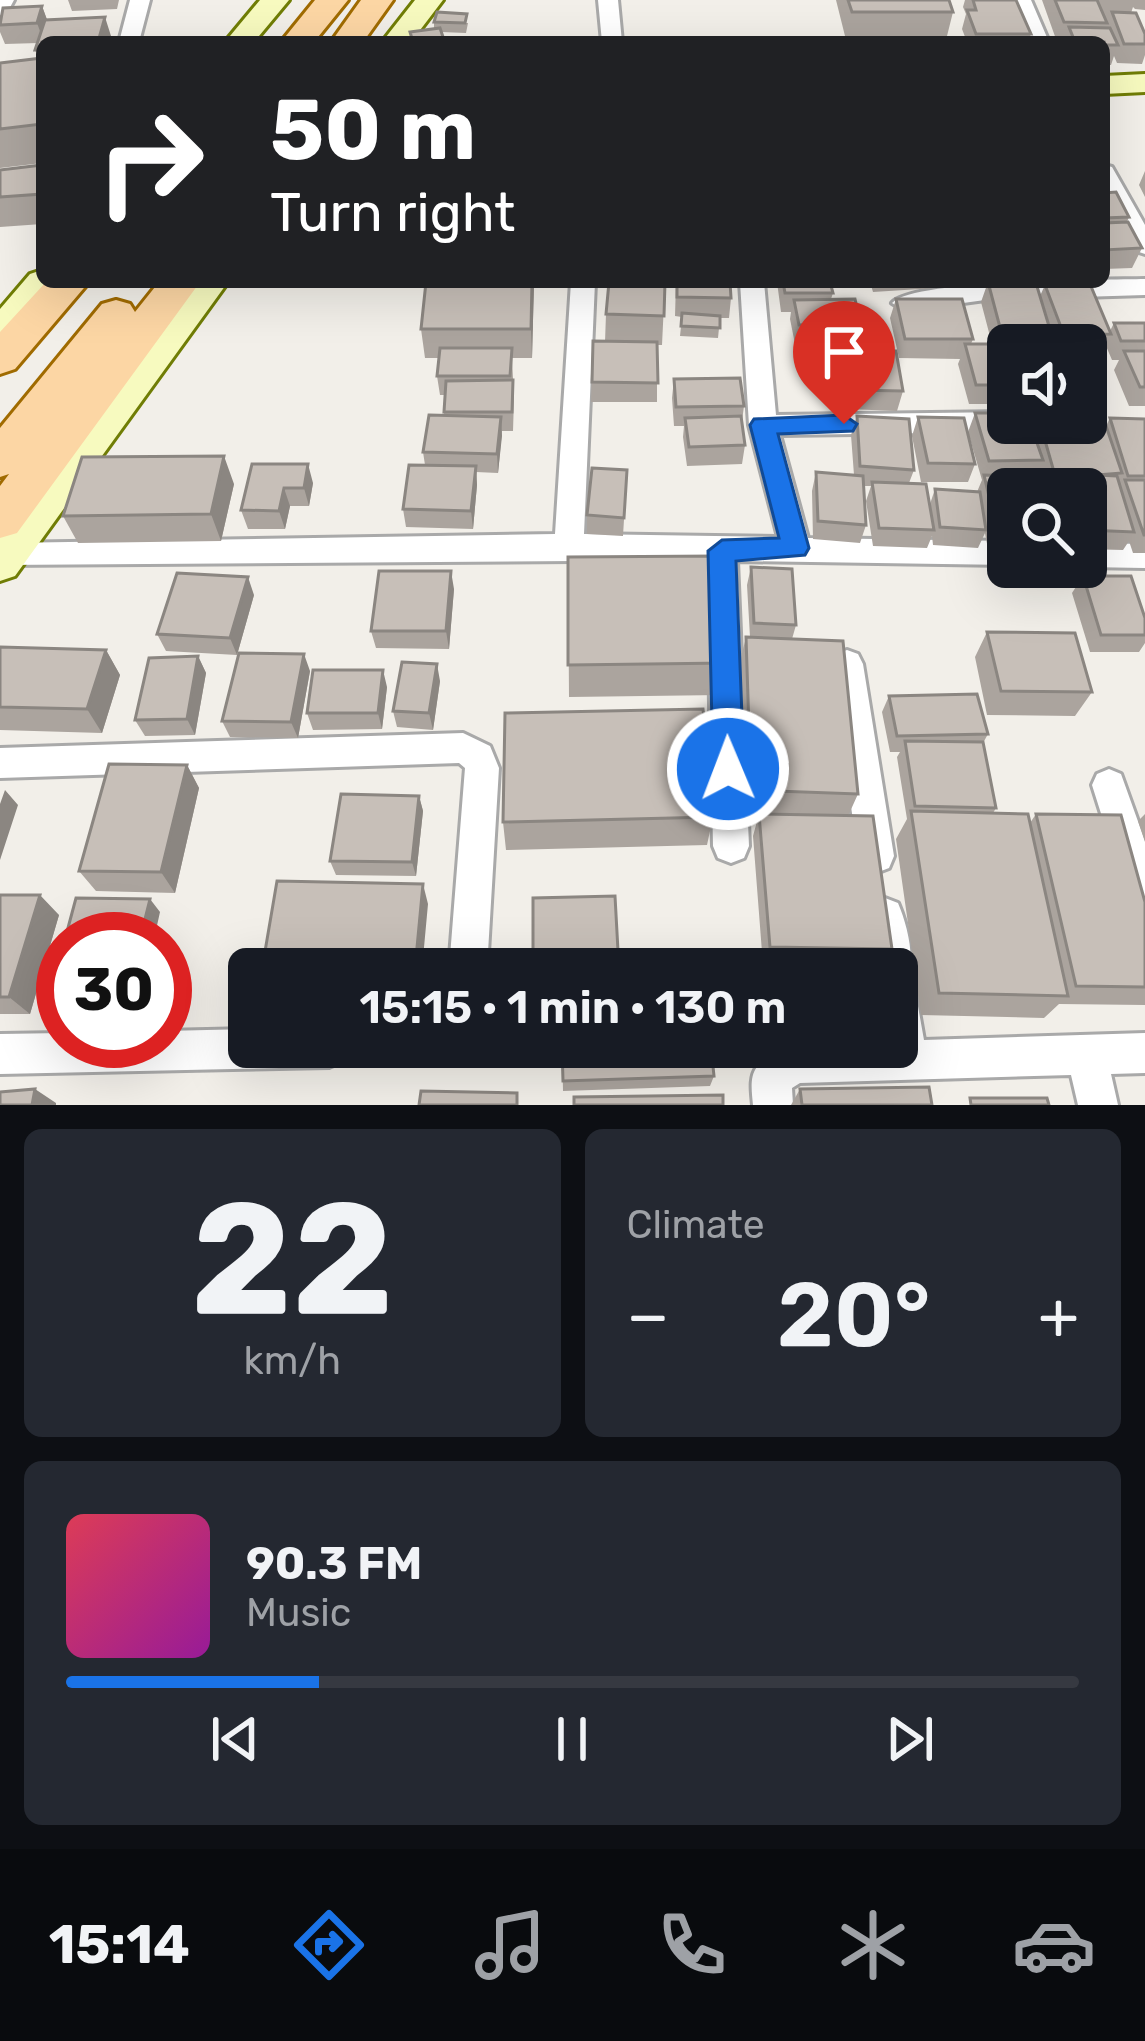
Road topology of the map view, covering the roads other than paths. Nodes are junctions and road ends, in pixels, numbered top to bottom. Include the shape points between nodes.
1 (4, 0) edge
2 (140, 0) edge
3 (275, 0) edge
4 (332, 0) edge
5 (377, 0) edge
6 (429, 0) edge
7 (608, 0) edge
8 (1021, 0) edge
9 (0, 9) edge
10 (131, 36) edge
11 (243, 36) edge
12 (302, 36) edge
13 (350, 36) edge
14 (401, 36) edge
15 (611, 36) edge
16 (1036, 36) edge
17 (1145, 83) edge
18 (1110, 85) edge
19 (1110, 183) edge
20 (1145, 246) edge
21 (1110, 287) edge
22 (1145, 287) edge
23 (54, 288) edge
24 (103, 288) edge
25 (173, 288) edge
26 (174, 288) edge
27 (583, 288) edge
28 (752, 288) edge
29 (978, 288) edge
30 (905, 303) edge
31 (0, 333) edge
32 (0, 359) edge
33 (0, 414) edge
34 (987, 422) edge
35 (763, 425) junction
36 (0, 460) edge
37 (2, 546) edge
38 (569, 546) junction
39 (796, 548) junction
40 (722, 551) junction
41 (987, 553) edge
42 (1107, 555) edge
43 (1145, 556) edge
44 (847, 664) edge
45 (686, 730) edge
46 (727, 730) junction
47 (0, 763) edge
48 (1108, 785) dead end
49 (730, 846) dead end
50 (1145, 896) edge
51 (469, 948) edge
52 (890, 948) edge
53 (228, 1049) edge
54 (1145, 1053) edge
55 (0, 1054) edge
56 (1086, 1054) junction
57 (918, 1058) edge
58 (787, 1068) edge
59 (773, 1105) edge
60 (1098, 1105) edge

1 - 9 street
2 - 10 street
3 - 11 street
4 - 12 main road
5 - 13 main road
6 - 14 street
7 - 15 street
8 - 16 street
17 - 18 street
19 - 20 street
21 - 22 street
23 - 31 street
23 - 32 main road
24 - 33 main road
25 - 36 main road
26 - 37 main road
27 - 38 street
28 - 35 street
29 - 30 street
34 - 35 street
35 - 39 street
37 - 38 street
38 - 40 street
39 - 40 street
39 - 41 street
40 - 46 street
42 - 43 street
44 - 52 street
45 - 46 street
46 - 49 street
47 - 51 street via 463,748 482,768
48 - 50 street
53 - 55 street
54 - 56 street
56 - 57 street
56 - 60 street
58 - 59 street via 772,1078

